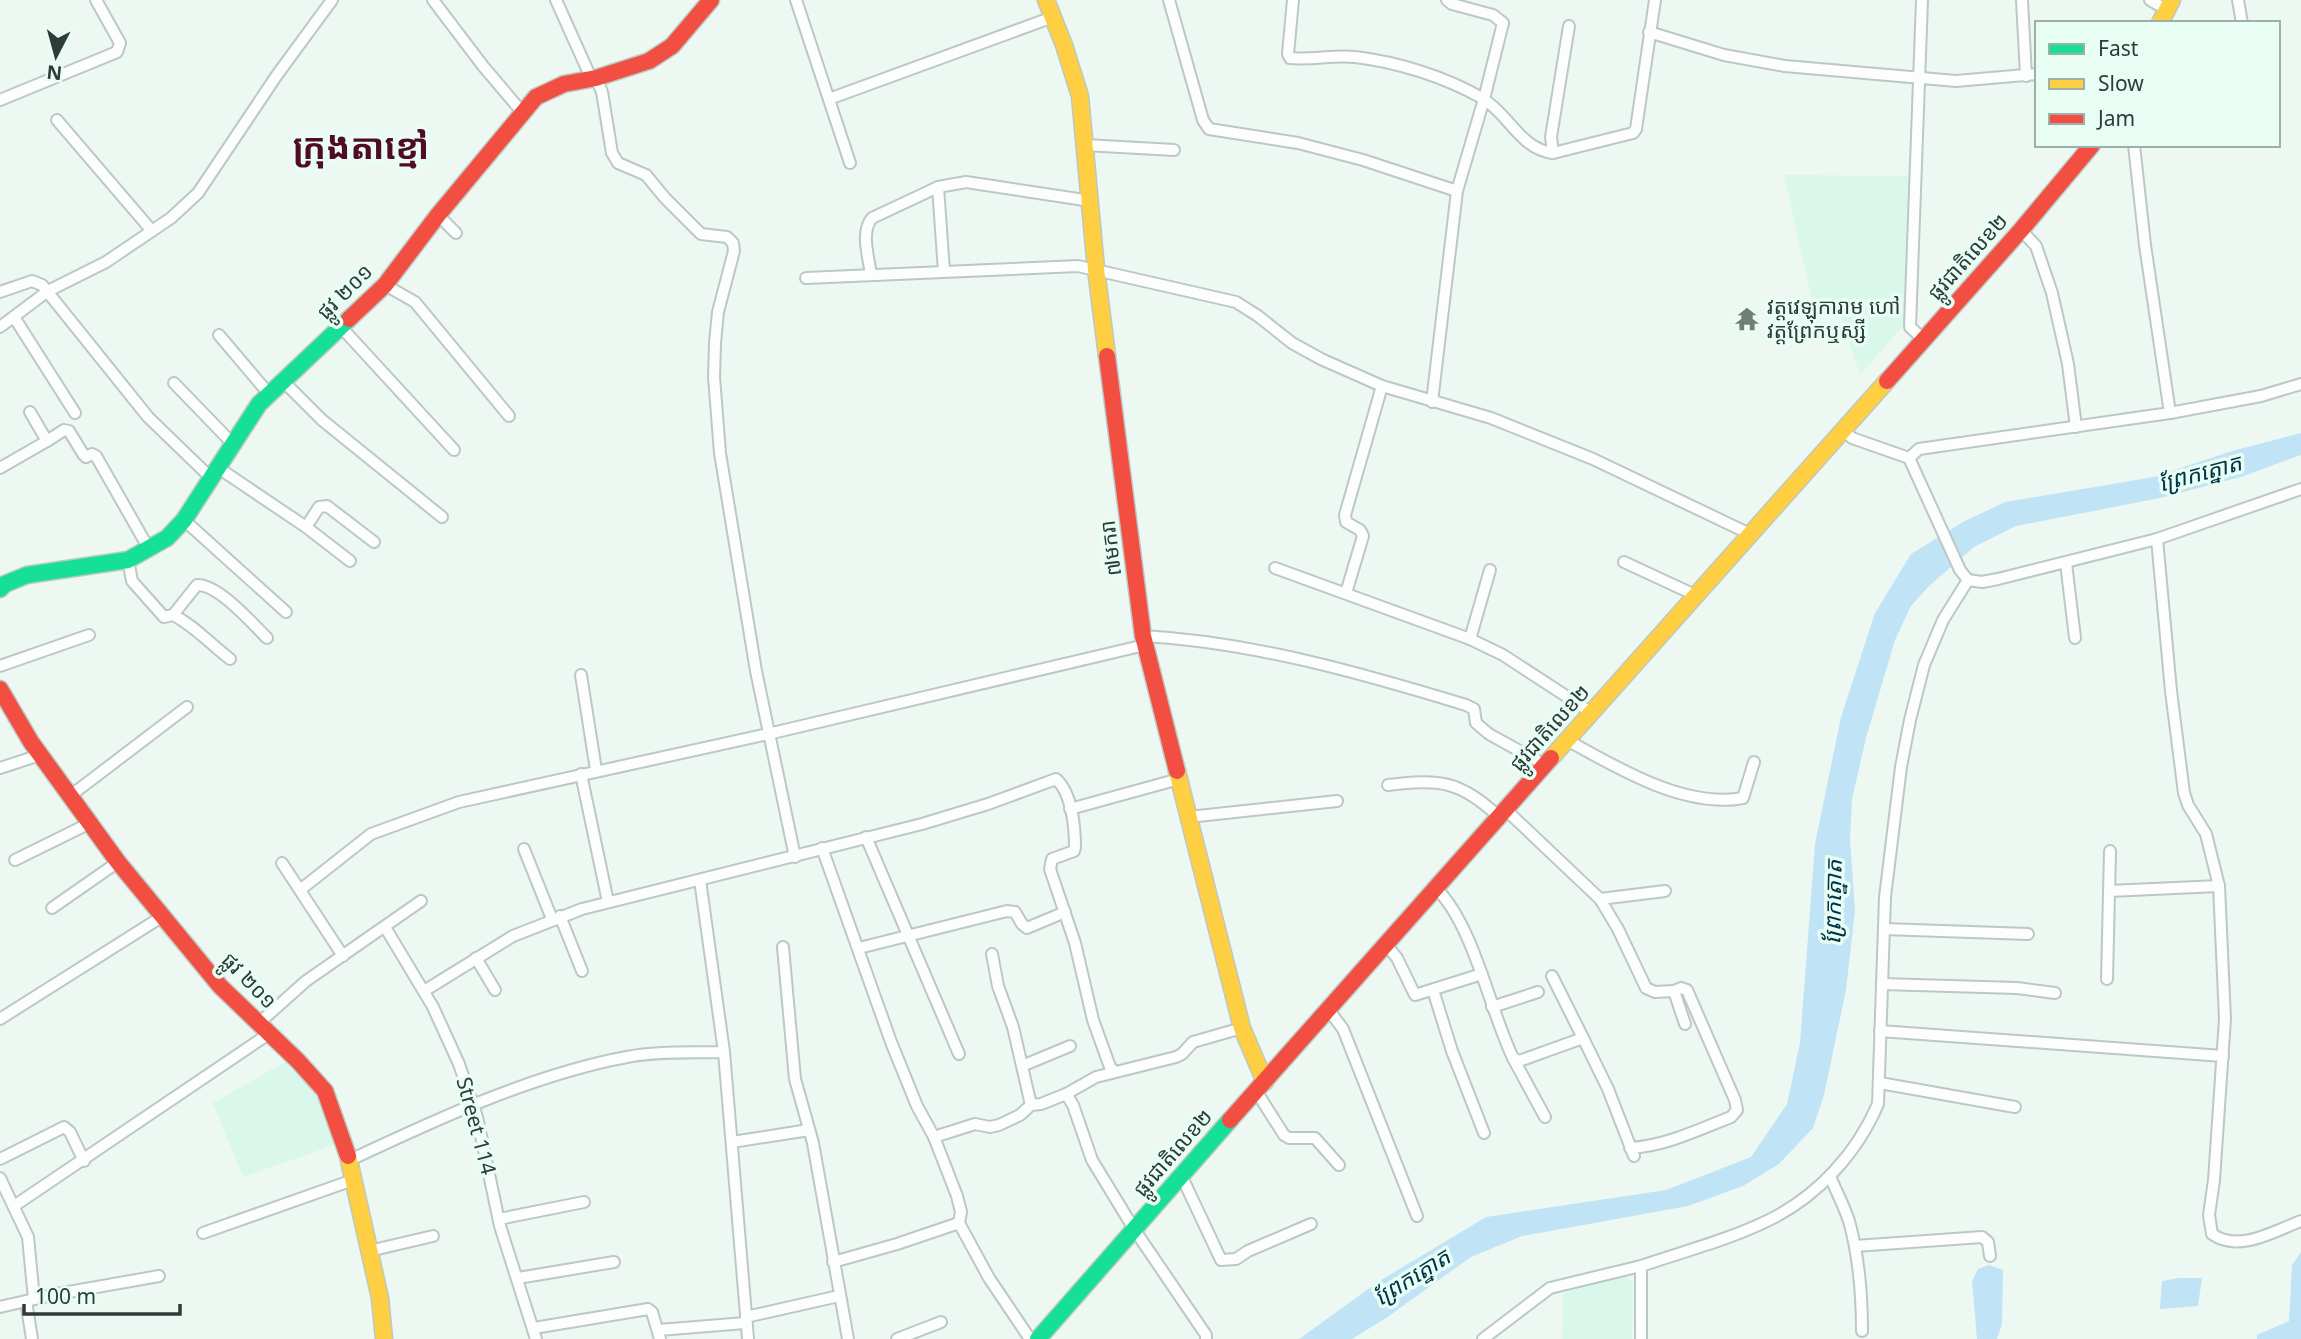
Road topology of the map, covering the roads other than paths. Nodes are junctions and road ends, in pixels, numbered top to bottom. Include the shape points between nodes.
1 (96, 0) edge
2 (332, 0) edge
3 (433, 0) edge
4 (556, 0) edge
5 (711, 0) edge
6 (796, 0) edge
7 (1046, 0) edge
8 (1169, 0) edge
9 (1293, 0) edge
10 (1447, 0) edge
11 (1654, 0) edge
12 (1922, 0) edge
13 (2022, 0) edge
14 (2150, 0) edge
15 (2238, 0) edge
16 (2166, 11) edge
17 (1053, 17) junction
18 (2242, 21) edge
19 (1569, 26) dead end
20 (1649, 32) junction
21 (2031, 75) edge
22 (594, 78) junction
23 (1919, 78) junction
24 (829, 99) junction
25 (0, 100) edge
26 (1484, 100) junction
27 (522, 112) junction
28 (57, 120) dead end
29 (1085, 145) junction
30 (2090, 147) edge
31 (2134, 147) edge
32 (1174, 150) dead end
33 (1553, 153) junction
34 (850, 163) dead end
35 (938, 187) junction
36 (1457, 191) junction
37 (1091, 201) junction
38 (438, 215) junction
39 (2021, 230) junction
40 (152, 231) junction
41 (456, 233) dead end
42 (1096, 269) junction
43 (944, 271) junction
44 (871, 275) junction
45 (806, 278) dead end
46 (385, 285) junction
47 (0, 292) edge
48 (48, 292) junction
49 (14, 317) junction
50 (0, 327) edge
51 (341, 327) junction
52 (219, 335) dead end
53 (1923, 339) junction
54 (283, 381) junction
55 (174, 383) dead end
56 (2301, 384) edge
57 (1382, 386) junction
58 (270, 394) junction
59 (1433, 402) junction
60 (30, 412) dead end
61 (75, 413) dead end
62 (2170, 413) junction
63 (509, 416) dead end
64 (2076, 427) junction
65 (1843, 430) junction
66 (47, 441) junction
67 (232, 443) junction
68 (453, 450) dead end
69 (1909, 458) junction
70 (0, 468) edge
71 (213, 472) junction
72 (2301, 489) edge
73 (442, 517) dead end
74 (184, 520) junction
75 (306, 527) junction
76 (1750, 534) junction
77 (2157, 539) junction
78 (374, 542) dead end
79 (149, 549) junction
80 (128, 560) junction
81 (350, 561) dead end
82 (1624, 562) dead end
83 (2066, 563) junction
84 (1275, 568) dead end
85 (1490, 570) dead end
86 (1964, 575) junction
87 (0, 589) edge
88 (1346, 593) junction
89 (1695, 595) junction
90 (286, 612) dead end
91 (173, 615) junction
92 (89, 635) dead end
93 (267, 638) dead end
94 (2074, 638) dead end
95 (1470, 639) junction
96 (1144, 641) junction
97 (230, 659) dead end
98 (0, 666) edge
99 (581, 675) dead end
100 (0, 689) edge
101 (187, 707) dead end
102 (1592, 713) junction
103 (768, 734) junction
104 (1567, 740) junction
105 (40, 755) junction
106 (1754, 762) dead end
107 (1545, 765) junction
108 (0, 768) edge
109 (596, 771) junction
110 (581, 774) junction
111 (1179, 779) junction
112 (1388, 785) dead end
113 (70, 796) junction
114 (1338, 801) dead end
115 (1070, 809) junction
116 (1502, 813) junction
117 (1189, 817) junction
118 (90, 824) junction
119 (866, 837) junction
120 (822, 848) junction
121 (524, 849) dead end
122 (2110, 851) dead end
123 (795, 857) junction
124 (15, 860) dead end
125 (118, 862) junction
126 (282, 863) dead end
127 (700, 880) junction
128 (2219, 886) junction
129 (1436, 888) junction
130 (300, 890) junction
131 (1665, 891) dead end
132 (2109, 891) junction
133 (1600, 899) junction
134 (421, 901) dead end
135 (608, 902) junction
136 (52, 908) dead end
137 (1065, 912) junction
138 (163, 916) junction
139 (556, 918) junction
140 (384, 927) junction
141 (1884, 929) junction
142 (2028, 934) dead end
143 (908, 935) junction
144 (1386, 944) junction
145 (783, 947) dead end
146 (859, 948) junction
147 (992, 954) dead end
148 (343, 956) junction
149 (476, 958) junction
150 (582, 971) dead end
151 (1482, 974) junction
152 (1552, 976) dead end
153 (2107, 979) dead end
154 (1882, 984) junction
155 (424, 990) junction
156 (495, 990) dead end
157 (1433, 990) junction
158 (1674, 991) junction
159 (1538, 992) dead end
160 (2055, 993) dead end
161 (1492, 1007) junction
162 (1328, 1009) junction
163 (0, 1020) edge
164 (1685, 1024) dead end
165 (265, 1028) junction
166 (1242, 1028) junction
167 (1880, 1031) junction
168 (1583, 1038) junction
169 (1070, 1046) dead end
170 (724, 1052) junction
171 (959, 1054) dead end
172 (2222, 1056) junction
173 (1513, 1058) junction
174 (1022, 1066) junction
175 (1115, 1072) junction
176 (1880, 1083) junction
177 (1260, 1086) junction
178 (1066, 1094) junction
179 (473, 1105) junction
180 (1031, 1105) junction
181 (2015, 1107) dead end
182 (1545, 1117) dead end
183 (809, 1130) junction
184 (1484, 1133) dead end
185 (934, 1137) junction
186 (732, 1142) junction
187 (0, 1160) edge
188 (350, 1160) junction
189 (84, 1161) junction
190 (1339, 1165) dead end
191 (1181, 1175) junction
192 (1830, 1175) junction
193 (0, 1178) edge
194 (353, 1180) junction
195 (584, 1202) dead end
196 (14, 1206) junction
197 (1417, 1216) dead end
198 (499, 1219) junction
199 (2301, 1221) edge
200 (958, 1223) junction
201 (1311, 1224) dead end
202 (1134, 1229) junction
203 (203, 1233) dead end
204 (433, 1236) dead end
205 (1854, 1246) junction
206 (369, 1251) junction
207 (1990, 1256) dead end
208 (614, 1262) dead end
209 (833, 1262) junction
210 (1641, 1266) junction
211 (159, 1276) dead end
212 (518, 1278) junction
213 (839, 1296) junction
214 (30, 1300) junction
215 (0, 1307) edge
216 (746, 1320) junction
217 (940, 1322) dead end
218 (1862, 1331) dead end
219 (535, 1334) edge
220 (659, 1335) edge
221 (32, 1339) edge
222 (384, 1339) edge
223 (748, 1339) edge
224 (848, 1339) edge
225 (897, 1339) edge
226 (1030, 1339) edge
227 (1038, 1339) edge
228 (1206, 1339) edge
229 (1483, 1339) edge
230 (1641, 1339) edge

1 - 25 street via 120,43 117,52
2 - 40 street via 198,192
3 - 27 street
4 - 22 street
5 - 22 main road, ផ្លូវ ២០១ via 672,46 649,61
6 - 24 street
7 - 17 main road, ៧មករា
8 - 36 street via 1209,129 1363,160
9 - 26 street via 1290,58 1355,57 1400,65
10 - 26 street via 1493,15 1503,23
11 - 20 street
12 - 23 street
13 - 21 street
14 - 16 street
15 - 18 street
17 - 24 street
17 - 29 main road, ៧មករា via 1080,96
19 - 33 street via 1551,137
20 - 23 street via 1724,55 1785,66
20 - 33 street via 1633,133
21 - 23 street via 1956,81
22 - 27 main road, ផ្លូវ ២០១ via 564,84 536,97
22 - 103 street via 618,163 646,175 701,234 727,237 733,243 718,312 714,377 724,478
23 - 53 street via 1910,327
24 - 34 street
26 - 33 street via 1532,147
26 - 36 street
27 - 38 main road, ផ្លូវ ២០១
28 - 40 street
29 - 32 street
29 - 37 main road, ៧មករា
30 - 39 main road, ផ្លូវជាតិលេខ២
31 - 62 street
35 - 37 street via 966,182
35 - 43 street
35 - 44 street via 867,224
36 - 59 street
37 - 42 main road, ៧មករា
38 - 41 street
38 - 46 main road, ផ្លូវ ២០១
39 - 53 main road, ផ្លូវជាតិលេខ២
39 - 64 street via 2036,246 2052,293
40 - 48 street
42 - 43 street
42 - 57 street via 1236,302 1292,343
42 - 96 main road, ៧មករា
43 - 44 street
44 - 45 street
46 - 51 main road, ផ្លូវ ២០១
46 - 63 street via 415,302
47 - 48 street via 32,281
48 - 49 street
48 - 71 street via 148,417
49 - 50 street
49 - 61 street
51 - 54 main road, ផ្លូវ ២០១
51 - 68 street
52 - 58 street
53 - 65 main road, ផ្លូវជាតិលេខ២
54 - 58 main road, ផ្លូវ ២០១
54 - 73 street via 322,420
55 - 67 street
56 - 62 street
57 - 59 street
57 - 88 street via 1345,515 1346,522 1363,536
58 - 67 main road, ផ្លូវ ២០១
59 - 76 street via 1490,418 1593,459
60 - 66 street
62 - 64 street
64 - 69 street via 1919,449
65 - 69 street via 1852,438
65 - 76 main road, ផ្លូវជាតិលេខ២
66 - 70 street
66 - 79 street via 69,431 86,457 96,456
67 - 71 main road, ផ្លូវ ២០១
69 - 86 street
71 - 74 main road, ផ្លូវ ២០១
71 - 75 street
72 - 77 street
74 - 79 main road, ផ្លូវ ២០១
74 - 90 street
75 - 78 street via 319,507 327,506
75 - 81 street
76 - 89 main road, ផ្លូវជាតិលេខ២
77 - 83 street
77 - 128 street via 2185,793 2206,834
79 - 80 main road, ផ្លូវ ២០១
80 - 87 main road, ផ្លូវ ២០១ via 27,575
80 - 91 street via 132,581 142,594 164,617
82 - 89 street
83 - 86 street via 1982,582
83 - 94 street
84 - 88 street
85 - 95 street
86 - 141 street via 1924,665 1910,720 1886,884
88 - 95 street
89 - 102 main road, ផ្លូវជាតិលេខ២
91 - 93 street via 197,585 207,585
91 - 97 street
92 - 98 street
95 - 102 street
96 - 103 street
96 - 107 street via 1221,644 1348,671 1466,705 1474,709 1476,723 1489,734
96 - 111 main road, ៧មករា
99 - 109 street
100 - 105 main road, ផ្លូវ ២០១
101 - 113 street
102 - 104 main road, ផ្លូវជាតិលេខ២
103 - 109 street
103 - 123 street
104 - 106 street via 1626,772 1699,797 1743,798
104 - 107 main road, ផ្លូវជាតិលេខ២
105 - 108 street
105 - 113 main road, ផ្លូវ ២០១
107 - 116 main road, ផ្លូវជាតិលេខ២
109 - 110 street
110 - 130 street via 459,802 370,834
110 - 135 street
111 - 115 street
111 - 117 main road, ៧មករា
112 - 116 street via 1435,781 1456,787
113 - 118 main road, ផ្លូវ ២០១
114 - 117 street
115 - 119 street via 1056,779 974,809
115 - 137 street via 1074,851 1049,864
116 - 129 main road, ផ្លូវជាតិលេខ២
116 - 133 street
117 - 166 main road, ៧មករា
118 - 124 street
118 - 125 main road, ផ្លូវ ២០១
119 - 120 street
119 - 143 street
120 - 123 street
120 - 146 street
121 - 139 street
122 - 132 street
123 - 127 street
125 - 136 street
125 - 138 main road, ផ្លូវ ២០១
126 - 130 street
127 - 135 street
127 - 170 street
128 - 132 street
128 - 172 street via 2225,1019
129 - 144 main road, ផ្លូវជាតិលេខ២
129 - 151 street via 1450,902
130 - 148 street
131 - 133 street
132 - 153 street
133 - 158 street via 1646,988
134 - 140 street
135 - 139 street
137 - 143 street via 1027,928 1012,911
137 - 175 street via 1093,1020
138 - 163 street
138 - 165 main road, ផ្លូវ ២០១ via 220,986
139 - 149 street
139 - 150 street
140 - 148 street
140 - 155 street, Street 114
141 - 142 street
141 - 154 street
143 - 146 street
143 - 171 street
144 - 157 street via 1415,995
144 - 162 main road, ផ្លូវជាតិលេខ២
145 - 183 street via 795,1079
146 - 185 street via 891,1042
147 - 174 street
148 - 165 street via 306,981
149 - 155 street
149 - 156 street
151 - 157 street
151 - 161 street
152 - 168 street
154 - 160 street
154 - 167 street
155 - 179 street, Street 114
157 - 184 street
158 - 164 street
158 - 168 street via 1687,990 1735,1100 1737,1110 1731,1117 1632,1152
159 - 161 street
161 - 173 street
162 - 177 main road, ផ្លូវជាតិលេខ២
162 - 197 street via 1342,1029
165 - 188 main road, ផ្លូវ ២០១ via 325,1091
165 - 189 street
166 - 175 street via 1193,1042 1176,1057
166 - 177 main road, ៧មករា
167 - 172 street
167 - 176 street
168 - 173 street via 1519,1061
169 - 174 street
170 - 179 street via 630,1056
170 - 186 street
172 - 199 street via 2209,1215 2212,1234 2223,1241 2240,1241
173 - 182 street
174 - 180 street
175 - 178 street
176 - 181 street
176 - 192 street via 1878,1104 1867,1129
177 - 190 street via 1284,1135 1315,1138
177 - 191 main road, ផ្លូវជាតិលេខ២
178 - 180 street
178 - 202 street via 1092,1160
179 - 188 street
179 - 198 street, Street 114
180 - 185 street via 999,1125 975,1124
183 - 186 street
183 - 209 street
185 - 200 street via 957,1196
186 - 216 street
187 - 189 street via 64,1127
188 - 194 main road, ផ្លូវ ២០១
189 - 196 street
191 - 201 street via 1222,1259 1236,1259
191 - 202 main road, ផ្លូវជាតិលេខ២
192 - 205 street via 1849,1220
192 - 210 street via 1805,1198 1769,1220
193 - 196 street
194 - 203 street
194 - 206 main road, ផ្លូវ ២០១
195 - 198 street
196 - 214 street via 28,1237
198 - 212 street, Street 114
200 - 209 street
200 - 226 street
202 - 227 main road, ផ្លូវជាតិលេខ២
202 - 228 street
204 - 206 street
205 - 207 street via 1982,1237 1988,1242
205 - 218 street
206 - 222 main road, ផ្លូវ ២០១
208 - 212 street
209 - 213 street
210 - 229 street via 1550,1288
210 - 230 street
211 - 214 street
212 - 219 street, Street 114
213 - 216 street
213 - 224 street
214 - 215 street
214 - 221 street
216 - 220 street
216 - 223 street
217 - 225 street
219 - 220 street via 648,1309

